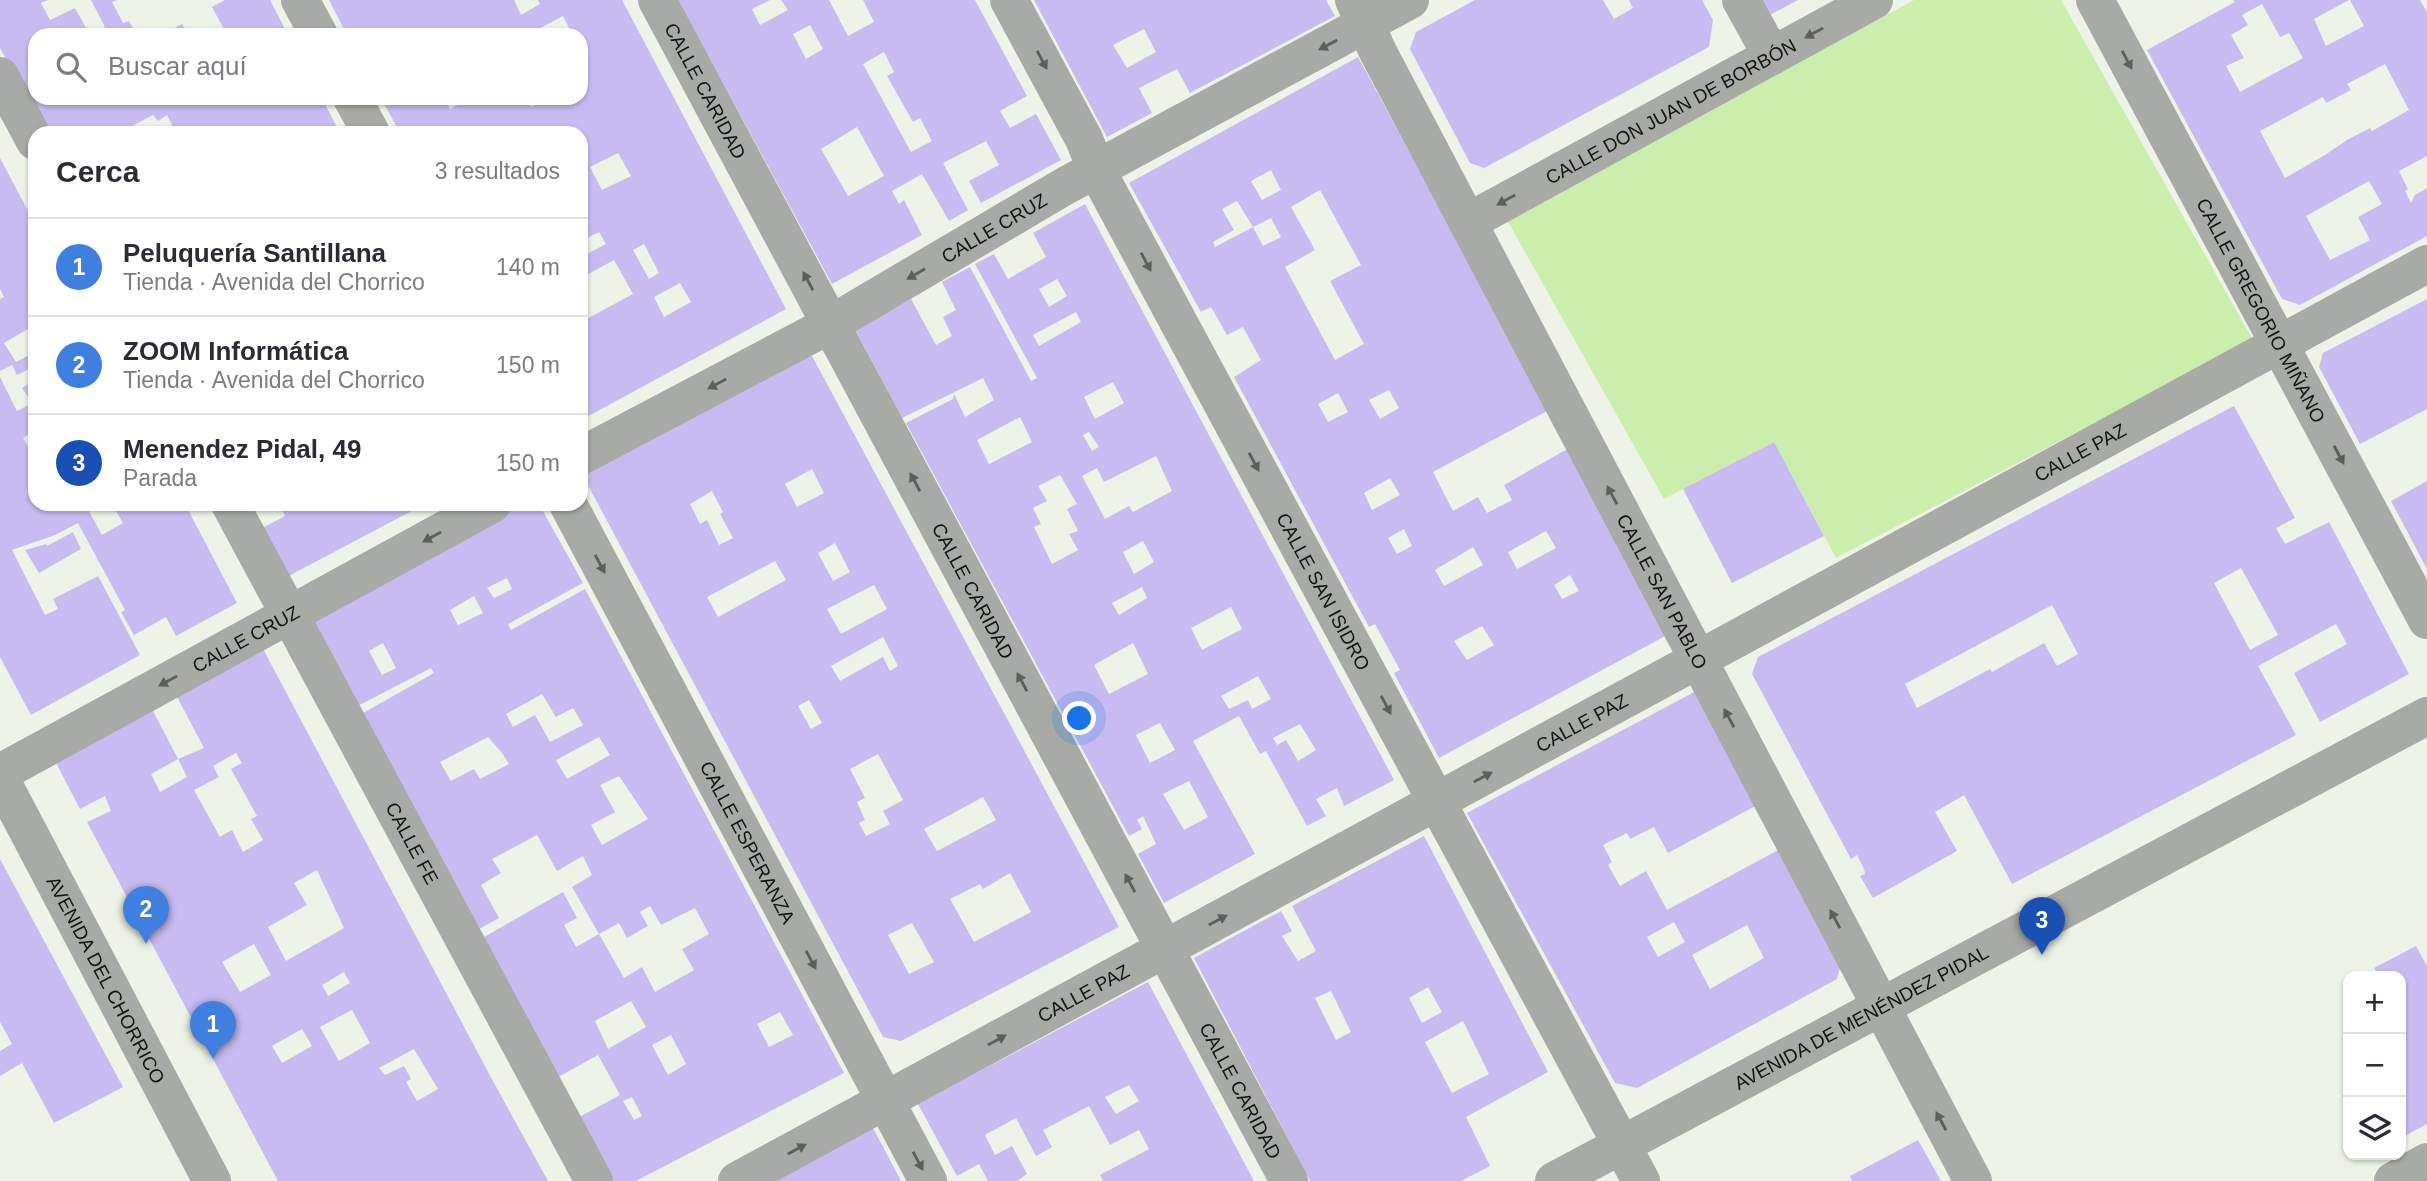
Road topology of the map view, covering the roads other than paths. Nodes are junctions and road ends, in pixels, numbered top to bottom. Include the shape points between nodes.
1 (300, 0) edge
2 (657, 0) edge
3 (1009, 0) edge
4 (1410, 0) edge
5 (1741, 0) edge
6 (1874, 0) edge
7 (2095, 0) edge
8 (1360, 12) edge
9 (315, 28) edge
10 (1772, 55) junction
11 (0, 76) edge
12 (356, 105) edge
13 (367, 126) edge
14 (28, 128) edge
15 (1096, 169) junction
16 (1468, 222) junction
17 (2427, 264) edge
18 (831, 324) junction
19 (2280, 345) junction
20 (588, 452) edge
21 (234, 511) edge
22 (479, 511) edge
23 (572, 511) edge
24 (289, 615) junction
25 (2427, 620) edge
26 (1699, 660) junction
27 (2427, 716) edge
28 (0, 773) edge
29 (0, 778) edge
30 (1438, 802) junction
31 (1165, 949) junction
32 (1881, 1007) junction
33 (886, 1101) junction
34 (1622, 1145) junction
35 (2427, 1162) edge
36 (212, 1181) edge
37 (594, 1181) edge
38 (737, 1181) edge
39 (928, 1181) edge
40 (1289, 1181) edge
41 (1554, 1181) edge
42 (1641, 1181) edge
43 (1973, 1181) edge
44 (2393, 1181) edge

1 - 9 street
18 -> 2 street, CALLE CARIDAD
3 -> 15 street, CALLE SAN ISIDRO
4 - 8 street, CALLE CRUZ
5 - 10 street
6 -> 10 street, CALLE DON JUAN DE BORBÓN
7 -> 19 street, CALLE GREGORIO MIÑANO
8 -> 15 street, CALLE CRUZ
8 - 16 street, CALLE SAN PABLO
10 -> 16 street, CALLE DON JUAN DE BORBÓN
11 - 14 street
12 - 13 street
15 -> 18 street, CALLE CRUZ
15 -> 30 street, CALLE SAN ISIDRO
26 -> 16 street, CALLE SAN PABLO
17 - 19 street, CALLE PAZ
18 -> 20 street, CALLE CRUZ
31 -> 18 street, CALLE CARIDAD
19 -> 25 street, CALLE GREGORIO MIÑANO
19 - 26 street, CALLE PAZ
21 - 24 street, CALLE FE
22 -> 24 street, CALLE CRUZ
23 -> 33 street, CALLE ESPERANZA
24 -> 28 street, CALLE CRUZ
24 - 37 street, CALLE FE
30 -> 26 street, CALLE PAZ
32 -> 26 street, CALLE SAN PABLO
27 - 32 street, AVENIDA DE MENÉNDEZ PIDAL
29 - 36 street, AVENIDA DEL CHORRICO
31 -> 30 street, CALLE PAZ
30 - 34 street, CALLE SAN ISIDRO
33 -> 31 street, CALLE PAZ
31 - 40 street, CALLE CARIDAD
32 - 34 street, AVENIDA DE MENÉNDEZ PIDAL
43 -> 32 street, CALLE SAN PABLO
38 -> 33 street, CALLE PAZ
33 -> 39 street, CALLE ESPERANZA
34 - 41 street, AVENIDA DE MENÉNDEZ PIDAL
34 - 42 street, CALLE SAN ISIDRO
35 - 44 street

